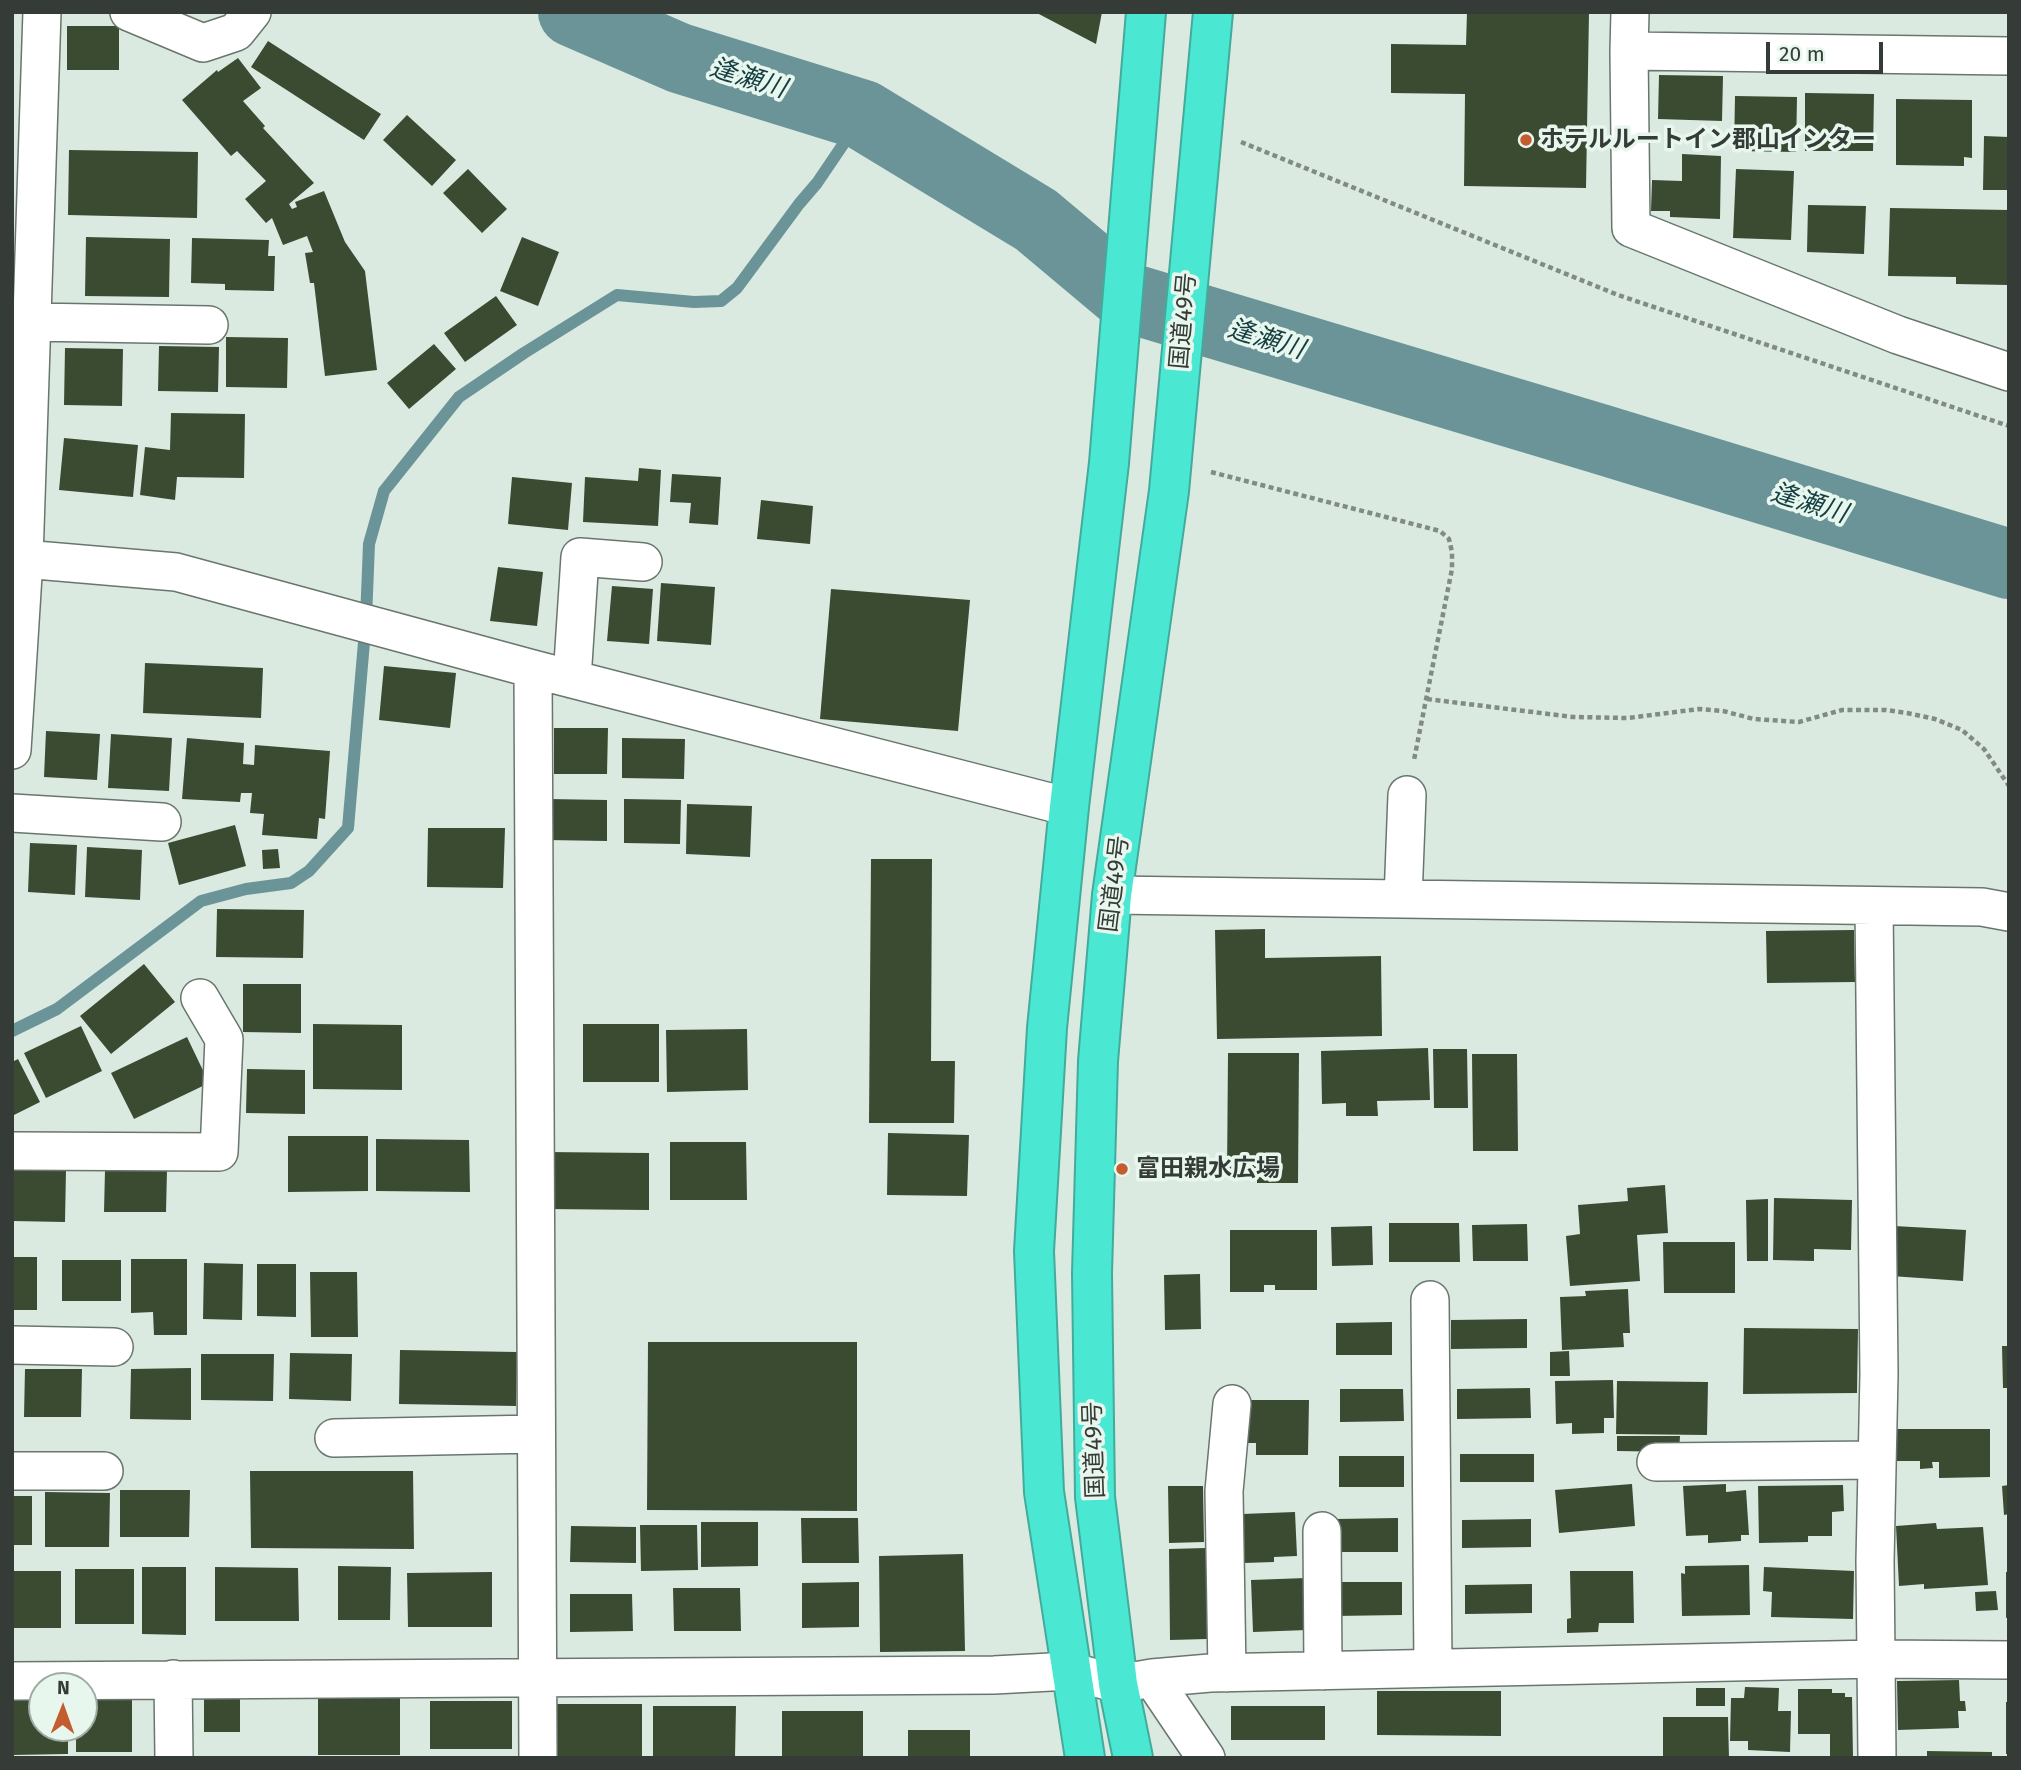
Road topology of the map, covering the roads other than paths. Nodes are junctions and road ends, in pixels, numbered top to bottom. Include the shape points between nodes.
1 (42, 12) edge
2 (129, 12) edge
3 (252, 12) edge
4 (1146, 12) edge
5 (1213, 12) edge
6 (1630, 12) edge
7 (1629, 51) junction
8 (2009, 56) edge
9 (26, 129) edge
10 (32, 321) junction
11 (209, 325) dead end
12 (2009, 372) edge
13 (18, 558) edge
14 (643, 562) dead end
15 (533, 669) junction
16 (572, 679) junction
17 (12, 750) edge
18 (1407, 795) road end
19 (1069, 807) junction
20 (12, 813) edge
21 (162, 822) dead end
22 (1112, 895) junction
23 (1402, 900) junction
24 (1874, 906) junction
25 (2009, 912) edge
26 (200, 998) dead end
27 (12, 1151) edge
28 (1430, 1300) dead end
29 (12, 1345) edge
30 (114, 1347) dead end
31 (1232, 1404) dead end
32 (536, 1434) junction
33 (334, 1438) dead end
34 (1877, 1460) junction
35 (1656, 1462) dead end
36 (12, 1471) edge
37 (104, 1471) dead end
38 (1322, 1531) dead end
39 (1876, 1659) junction
40 (2009, 1660) edge
41 (1433, 1668) junction
42 (1070, 1671) junction
43 (1323, 1671) junction
44 (1227, 1673) junction
45 (537, 1676) junction
46 (173, 1679) junction
47 (12, 1681) edge
48 (1135, 1681) junction
49 (174, 1758) edge
50 (538, 1758) edge
51 (1085, 1758) edge
52 (1133, 1758) edge
53 (1206, 1758) edge
54 (1877, 1758) edge

1 - 9 street
2 - 3 street via 202,43 236,32
4 - 19 highway via 1109,463
5 - 22 highway, 国道49号 via 1169,491
6 - 7 street
7 - 8 street
7 - 12 street via 1631,228 1898,335
9 - 10 street
10 - 11 street
10 - 13 street
13 - 15 street via 176,572
13 - 17 street
14 - 16 street via 580,557
15 - 16 street
15 - 32 street
16 - 19 street
18 - 23 street
19 - 42 highway via 1047,1028 1034,1251 1044,1492
20 - 21 street
22 - 23 street
22 - 48 highway, 国道49号 via 1098,1061 1092,1273 1095,1497
23 - 24 street
24 - 25 street via 1982,907
24 - 34 street
26 - 27 street via 224,1039 219,1152
28 - 41 street
29 - 30 street
31 - 44 street via 1224,1491
32 - 33 street
32 - 45 street
34 - 35 street
34 - 39 street
36 - 37 street
38 - 43 street
39 - 40 street
39 - 41 street
39 - 54 street
41 - 43 street
42 - 45 street
42 - 48 street
42 - 51 highway
43 - 44 street
44 - 48 street
45 - 46 street
45 - 50 street
46 - 47 street
46 - 49 street
48 - 52 highway, 国道49号
48 - 53 street

